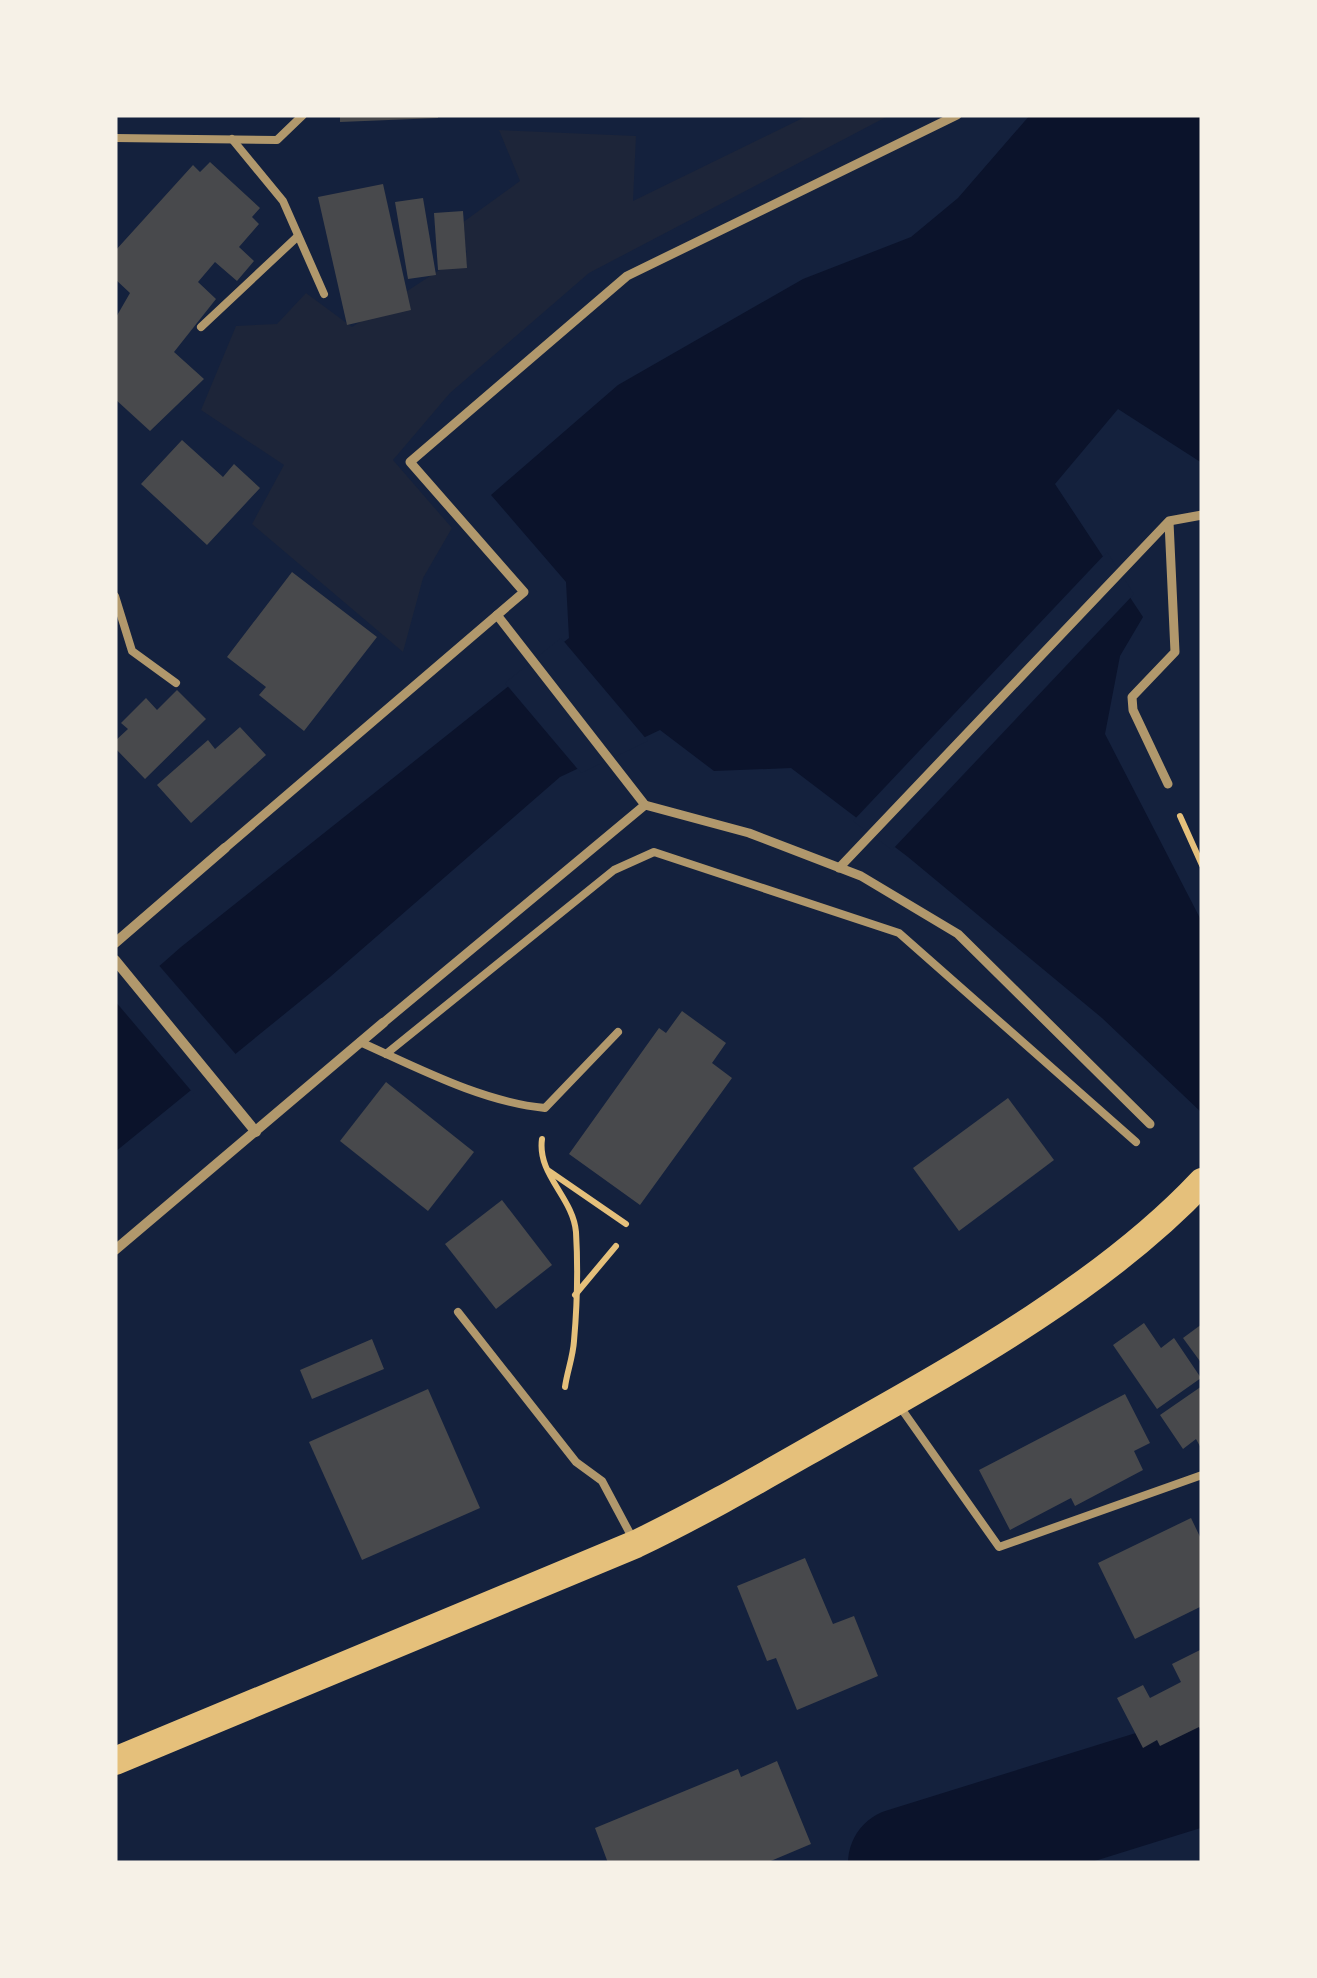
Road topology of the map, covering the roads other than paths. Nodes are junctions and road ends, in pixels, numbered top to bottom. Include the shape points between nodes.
1 (303, 115) edge
2 (957, 115) edge
3 (115, 138) edge
4 (232, 140) junction
5 (297, 237) junction
6 (324, 294) dead end
7 (201, 327) dead end
8 (1202, 515) edge
9 (1169, 522) junction
10 (115, 596) edge
11 (497, 615) junction
12 (176, 683) dead end
13 (1168, 784) road end
14 (646, 805) junction
15 (225, 848) joint
16 (839, 868) junction
17 (115, 943) edge
18 (115, 960) edge
19 (383, 1023) joint
20 (618, 1032) dead end
21 (360, 1042) junction
22 (386, 1054) junction
23 (1150, 1124) dead end
24 (256, 1132) junction
25 (1136, 1142) dead end
26 (1202, 1182) edge
27 (115, 1250) edge
28 (458, 1312) dead end
29 (896, 1402) junction
30 (1202, 1475) edge
31 (636, 1544) junction
32 (115, 1761) edge

1 - 4 lane via 278,140
2 - 11 street via 627,276 410,462 524,592
3 - 4 lane
4 - 5 lane via 283,201
5 - 6 lane
5 - 7 lane
8 - 9 street
9 - 13 street via 1175,652 1132,697
9 - 16 street
10 - 12 lane via 132,651
11 - 14 street
11 - 15 street
14 - 16 street via 749,833
14 - 19 street
15 - 17 street
16 - 23 street via 958,934
18 - 24 street
19 - 21 street
20 - 22 lane via 545,1108
21 - 22 lane
21 - 24 street
22 - 25 lane via 614,870 654,852 900,933
24 - 27 street
26 - 29 highway via 1174,1212 1074,1287
28 - 31 lane via 576,1462 602,1480
29 - 30 lane via 999,1547
29 - 31 highway
31 - 32 highway

